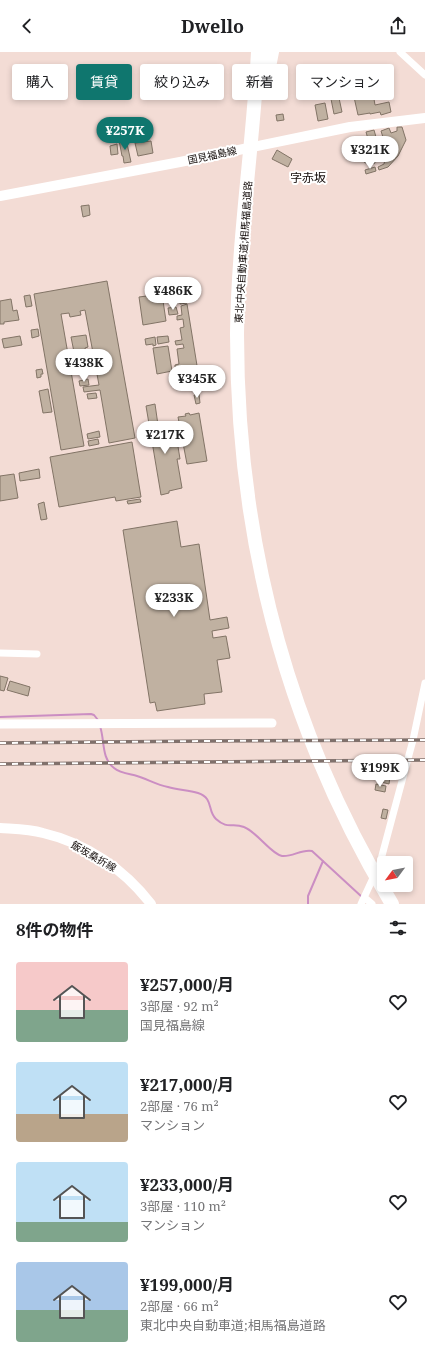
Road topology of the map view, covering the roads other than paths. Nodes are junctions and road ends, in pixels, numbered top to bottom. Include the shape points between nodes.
1 (258, 52) edge
2 (266, 52) edge
3 (272, 52) edge
4 (400, 52) edge
5 (259, 64) edge
6 (264, 64) edge
7 (268, 64) edge
8 (425, 75) edge
9 (259, 100) edge
10 (259, 100) edge
11 (425, 118) edge
12 (0, 196) edge
13 (0, 653) edge
14 (37, 654) dead end
15 (425, 683) edge
16 (416, 722) junction
17 (425, 722) edge
18 (272, 723) dead end
19 (0, 724) edge
20 (0, 828) edge
21 (377, 866) edge
22 (392, 892) edge
23 (363, 901) edge
24 (151, 904) edge
25 (372, 904) edge
26 (392, 904) edge
27 (399, 904) edge

1 - 5 highway
2 - 6 highway, 東北中央自動車道;相馬福島道路
3 - 7 highway
4 - 8 street
9 - 21 highway, 東北中央自動車道;相馬福島道路 via 243,325 247,445 253,499 271,594 309,718 345,805
10 - 26 highway, 東北中央自動車道;相馬福島道路 via 240,270 237,333 242,453 248,503 265,590 297,703 332,790
11 - 12 main road, 国見福島線 via 350,127
13 - 14 street
15 - 16 street
16 - 17 street
16 - 23 street via 380,863
18 - 19 street
20 - 24 main road, 飯坂桑折線 via 43,833 74,843 123,874
22 - 27 highway
23 - 25 street

